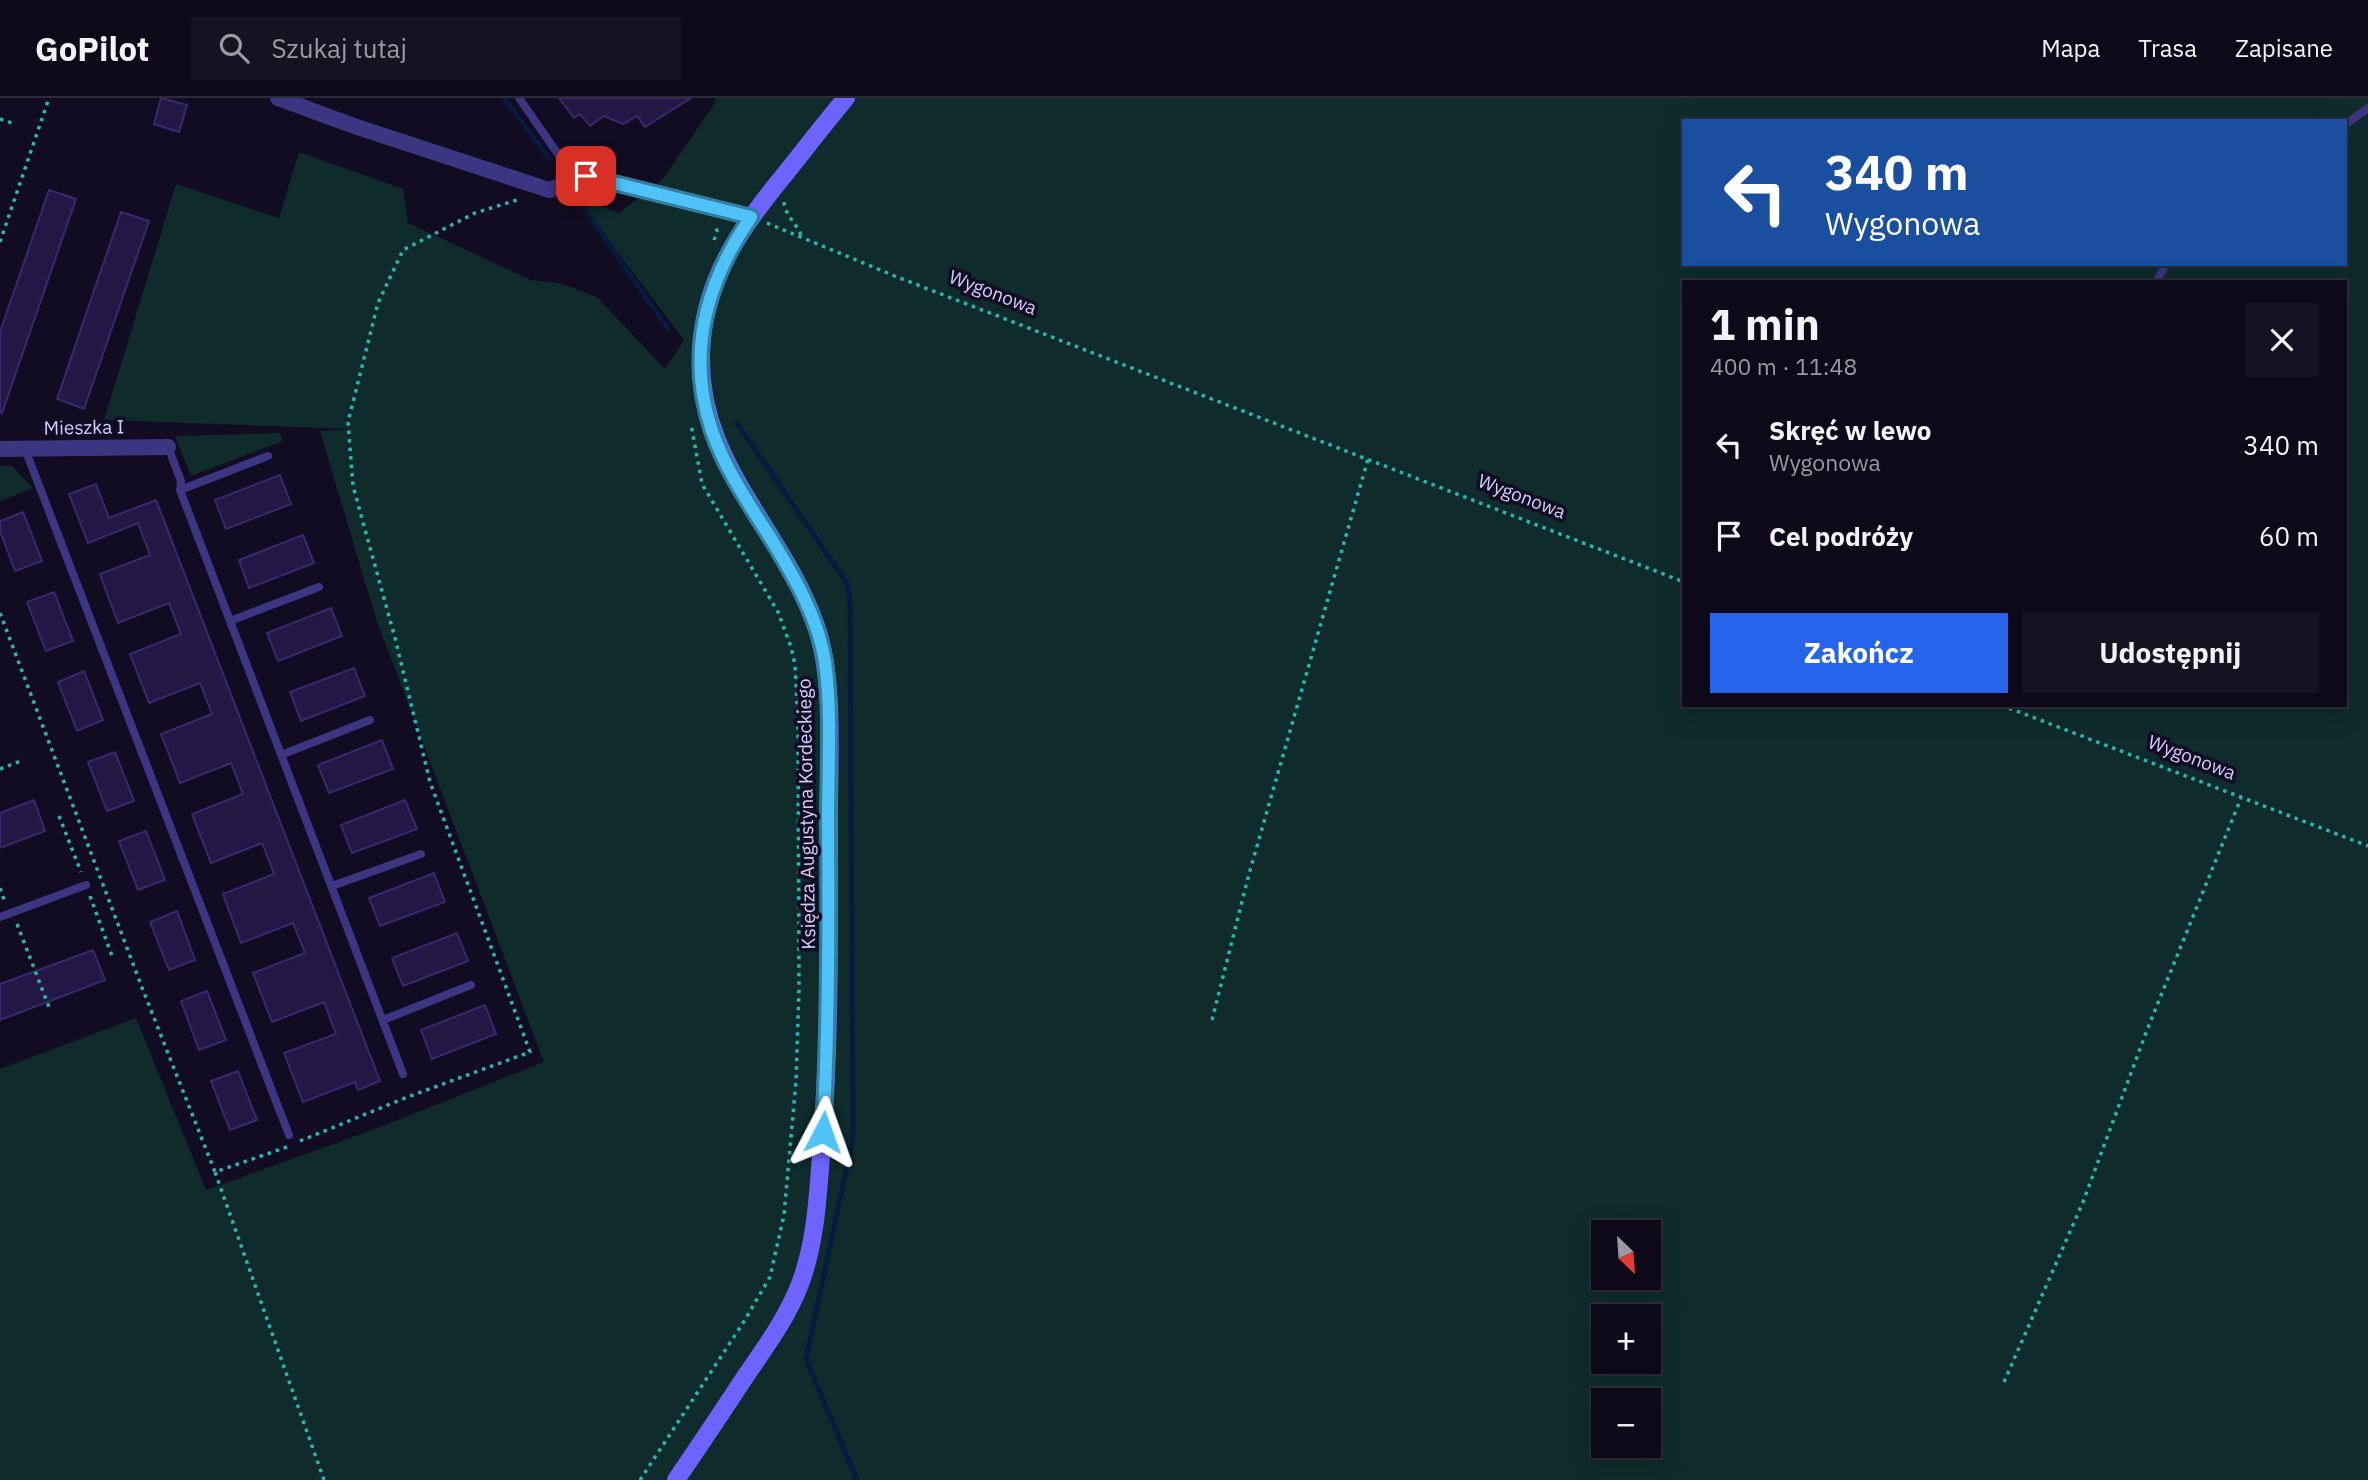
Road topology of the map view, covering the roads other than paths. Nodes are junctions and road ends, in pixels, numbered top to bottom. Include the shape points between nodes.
1 (278, 98) edge
2 (519, 98) edge
3 (846, 98) edge
4 (2368, 108) edge
5 (2347, 124) edge
6 (576, 180) junction
7 (751, 217) junction
8 (168, 447) joint
9 (0, 449) edge
10 (25, 449) junction
11 (268, 456) dead end
12 (180, 490) junction
13 (319, 587) dead end
14 (230, 621) junction
15 (370, 720) dead end
16 (281, 755) junction
17 (421, 853) dead end
18 (86, 885) road end
19 (332, 886) junction
20 (0, 917) edge
21 (471, 985) dead end
22 (383, 1020) junction
23 (404, 1074) dead end
24 (289, 1135) dead end
25 (676, 1480) edge

1 - 6 street via 549,190
2 - 6 lane
3 - 7 street, Księdza Augustyna Kordeckiego
4 - 5 lane
6 - 7 street via 586,176
7 - 25 street, Księdza Augustyna Kordeckiego via 729,250 711,292 701,372 707,413 720,449 806,600 824,658 828,724 827,1074 814,1232 799,1287 776,1330
8 - 10 street, Mieszka I
8 - 12 lane
9 - 10 street, Mieszka I
10 - 24 lane
11 - 12 lane
12 - 14 lane
13 - 14 lane
14 - 16 lane
15 - 16 lane
16 - 19 lane
17 - 19 lane
18 - 20 lane
19 - 22 lane
21 - 22 lane
22 - 23 lane

